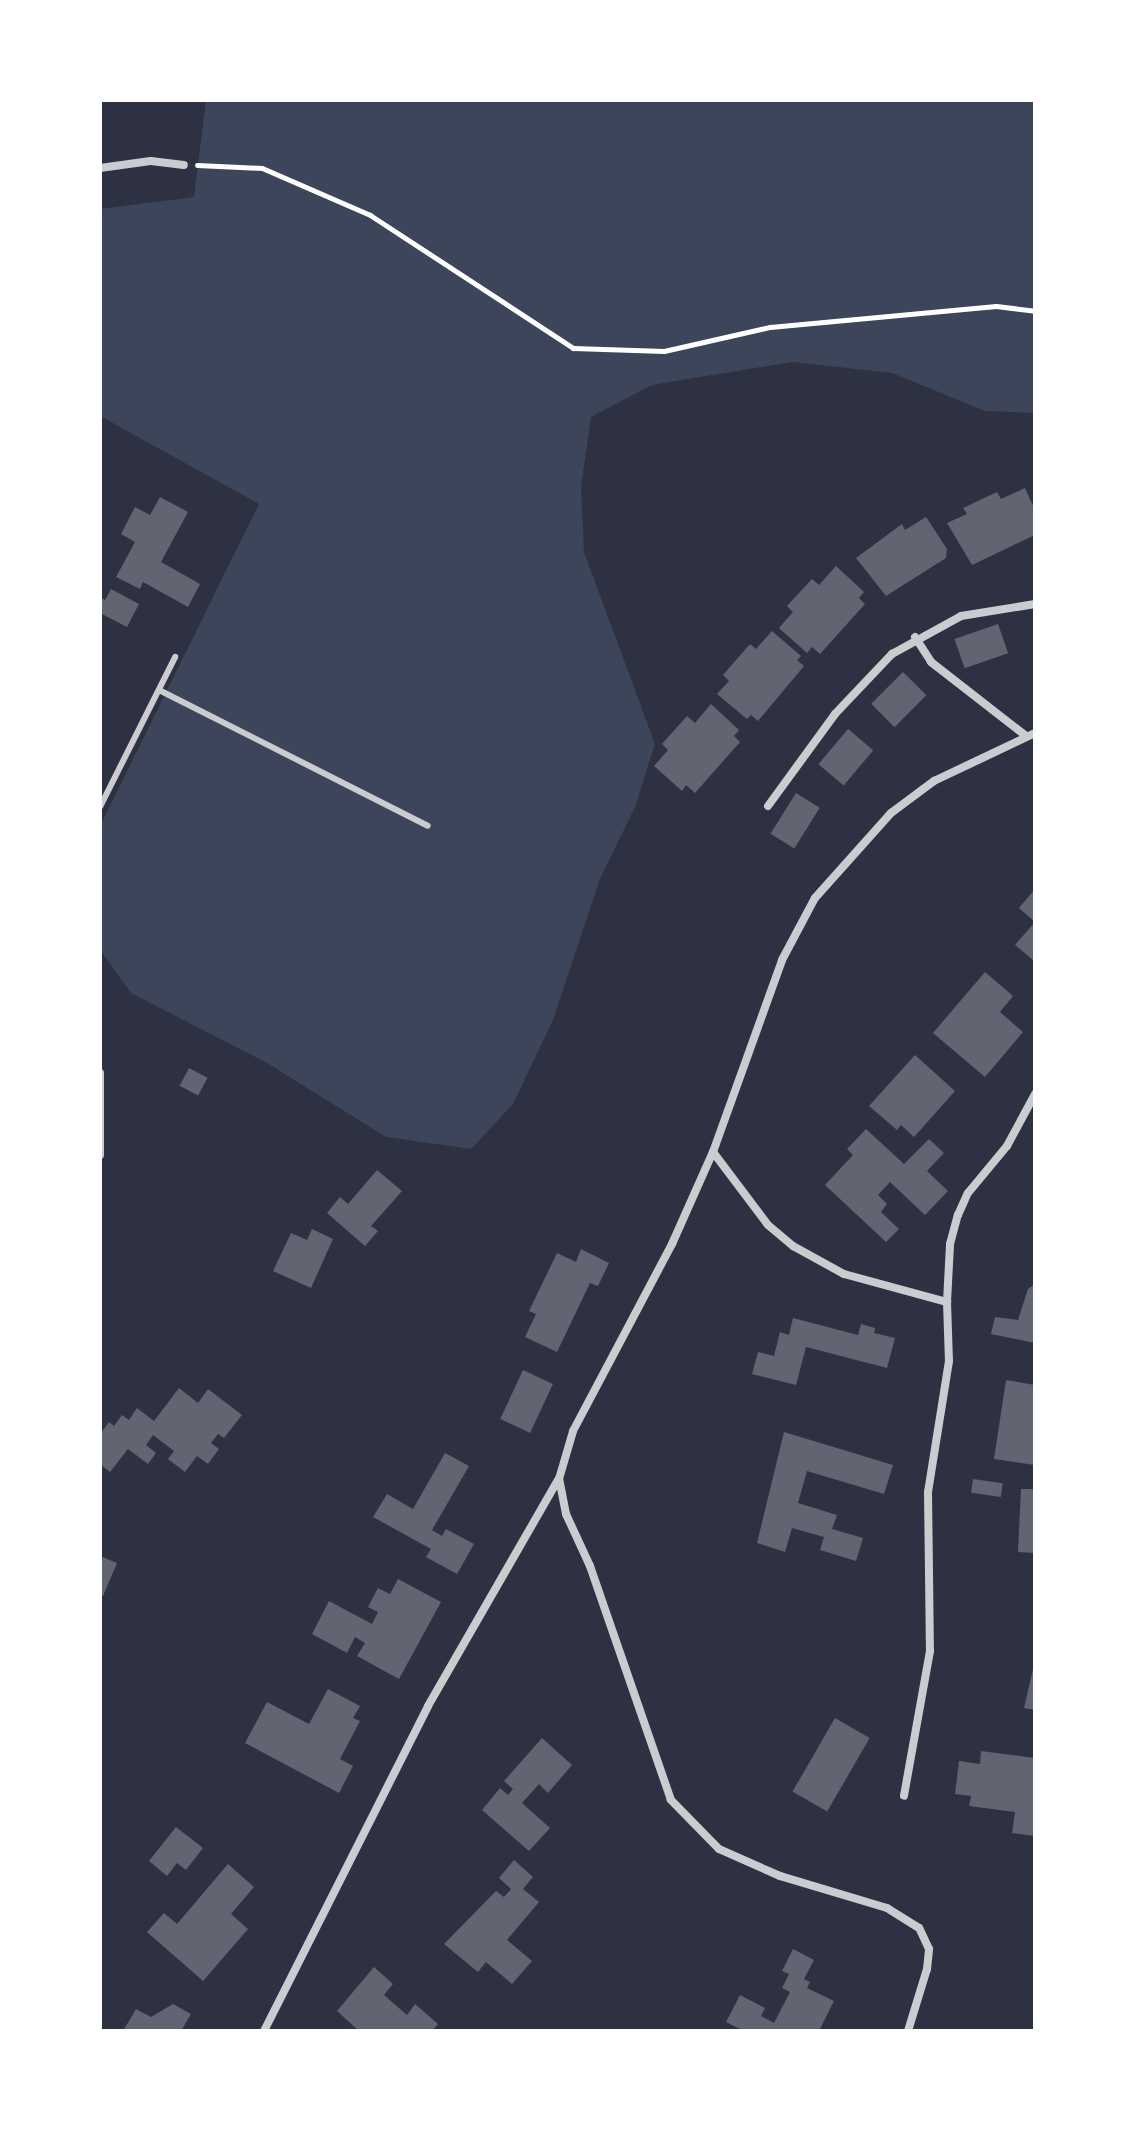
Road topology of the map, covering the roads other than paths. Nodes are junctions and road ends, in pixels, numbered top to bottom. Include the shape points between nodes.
1 (184, 165) road end
2 (100, 168) edge
3 (1035, 604) edge
4 (915, 637) junction
5 (175, 657) dead end
6 (159, 690) junction
7 (1030, 735) edge
8 (768, 806) dead end
9 (100, 807) edge
10 (428, 826) dead end
11 (100, 1073) edge
12 (1035, 1094) edge
13 (713, 1152) junction
14 (100, 1155) edge
15 (947, 1302) junction
16 (559, 1479) junction
17 (904, 1796) dead end
18 (264, 2031) edge
19 (908, 2031) edge

1 - 2 street via 151,161
3 - 4 street via 961,616
4 - 7 street via 931,662
4 - 8 street via 835,714
5 - 6 lane
6 - 9 lane
6 - 10 lane
7 - 13 street via 934,781 891,813 815,898 782,960
11 - 14 street
12 - 15 street via 1007,1146 968,1193 958,1215 950,1244
13 - 15 street via 768,1225 793,1246 844,1274
13 - 16 street via 672,1244 573,1431
15 - 17 street via 949,1361 928,1492 930,1651
16 - 18 street via 428,1706
16 - 19 street via 566,1514 590,1566 671,1800 719,1849 780,1876 887,1908 919,1928 929,1949 927,1969

